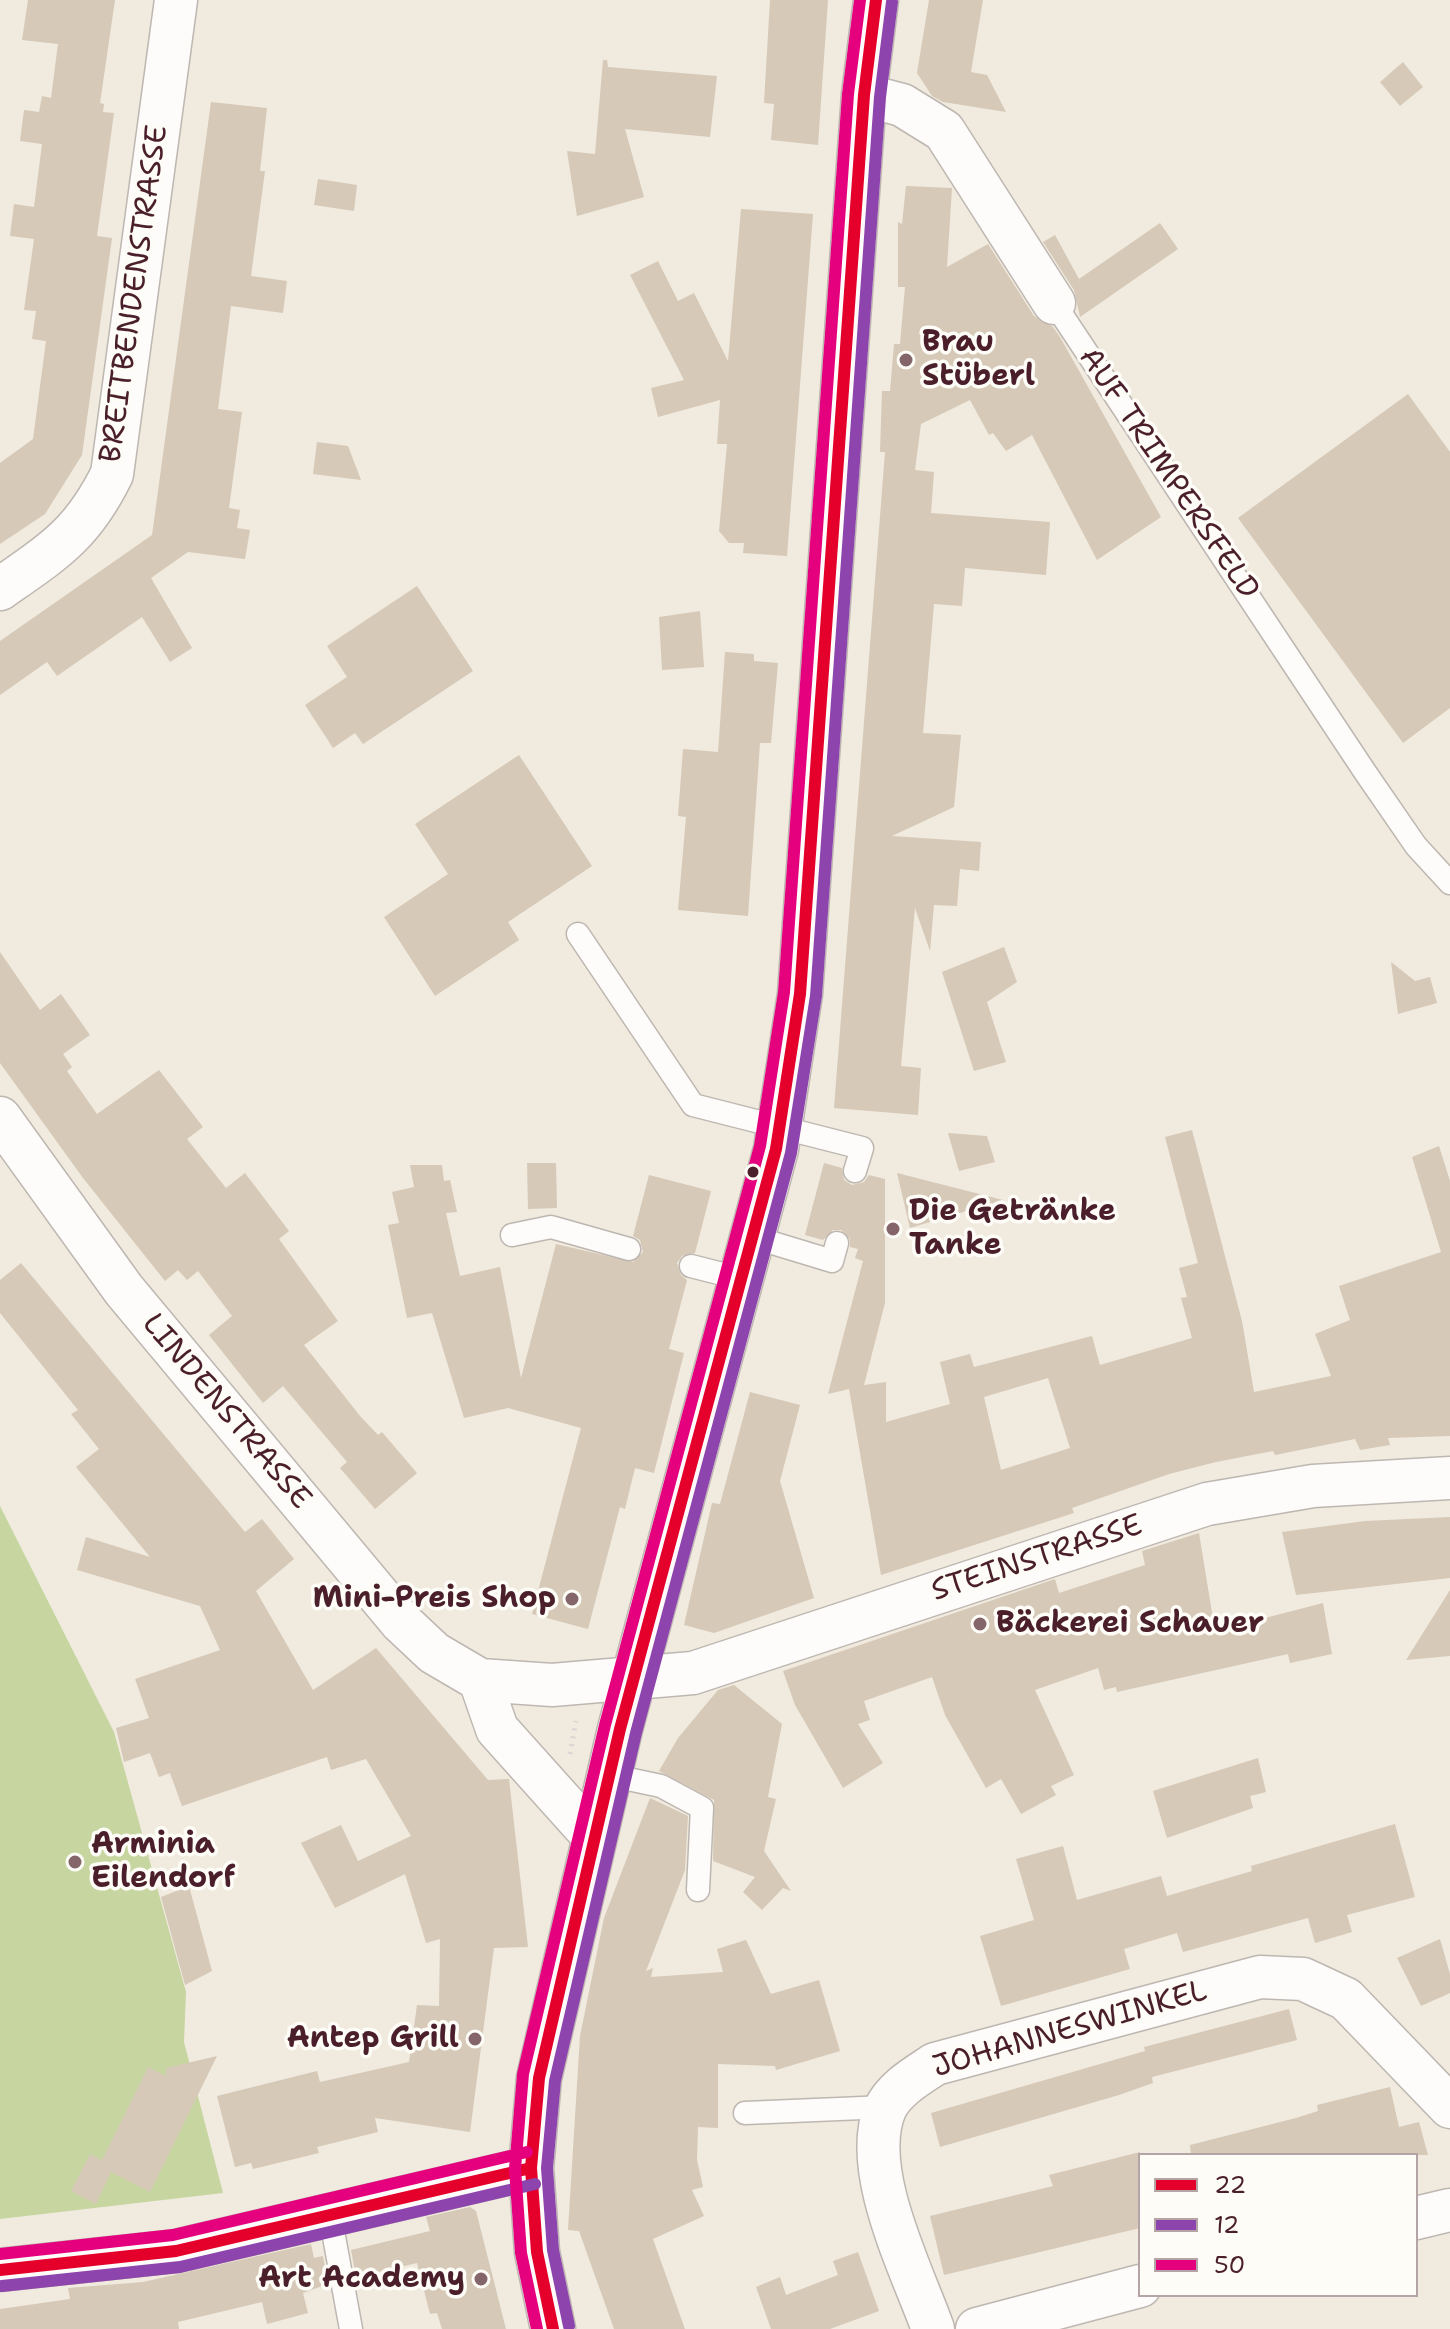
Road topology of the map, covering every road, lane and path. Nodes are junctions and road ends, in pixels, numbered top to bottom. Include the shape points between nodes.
1 (176, 0) edge
2 (876, 0) edge
3 (864, 95) junction
4 (1054, 303) joint
5 (0, 589) edge
6 (1450, 883) edge
7 (578, 934) dead end
8 (781, 1126) junction
9 (3, 1129) edge
10 (855, 1171) dead end
11 (512, 1235) dead end
12 (753, 1237) junction
13 (837, 1243) dead end
14 (629, 1249) dead end
15 (691, 1266) dead end
16 (742, 1279) junction
17 (1450, 1478) edge
18 (480, 1680) junction
19 (633, 1680) junction
20 (576, 1684) junction
21 (609, 1775) junction
22 (560, 1799) junction
23 (593, 1836) junction
24 (698, 1890) dead end
25 (886, 2107) junction
26 (1450, 2107) edge
27 (745, 2113) dead end
28 (531, 2168) junction
29 (1450, 2210) edge
30 (330, 2215) junction
31 (1418, 2218) edge
32 (0, 2270) edge
33 (1138, 2287) edge
34 (1042, 2320) edge
35 (351, 2329) edge
36 (553, 2329) edge
37 (933, 2329) edge
38 (977, 2329) edge

1 - 5 street, BREITBENDENSTRASSE via 112,474 93,511 66,543
2 - 3 main road
3 - 4 street, AUF TRIMPERSFELD via 902,105 944,131
3 - 8 main road via 800,994
4 - 6 lane, AUF TRIMPERSFELD via 1373,785
7 - 8 lane via 693,1105
8 - 10 lane via 862,1148
8 - 12 main road
9 - 18 street, LINDENSTRASSE via 124,1290 401,1622 434,1653
11 - 14 lane via 551,1227
12 - 13 lane via 832,1261
12 - 16 main road
15 - 16 lane
16 - 19 main road
17 - 19 street, STEINSTRASSE via 1313,1486 1207,1504 693,1673
18 - 20 street, LINDENSTRASSE
18 - 22 street via 497,1729
19 - 20 street, LINDENSTRASSE
19 - 21 main road
20 - 22 path via 576,1724
21 - 23 main road
21 - 24 lane via 661,1786 702,1808
22 - 23 street
23 - 28 main road via 539,2078
25 - 26 street, JOHANNESWINKEL via 905,2083 935,2064 1260,1977 1303,1979 1346,1999
25 - 27 lane
25 - 37 street via 877,2142 883,2186
28 - 30 street
28 - 36 main road via 537,2252
29 - 31 street
30 - 32 street via 176,2251
30 - 35 lane
33 - 34 street
34 - 38 street

